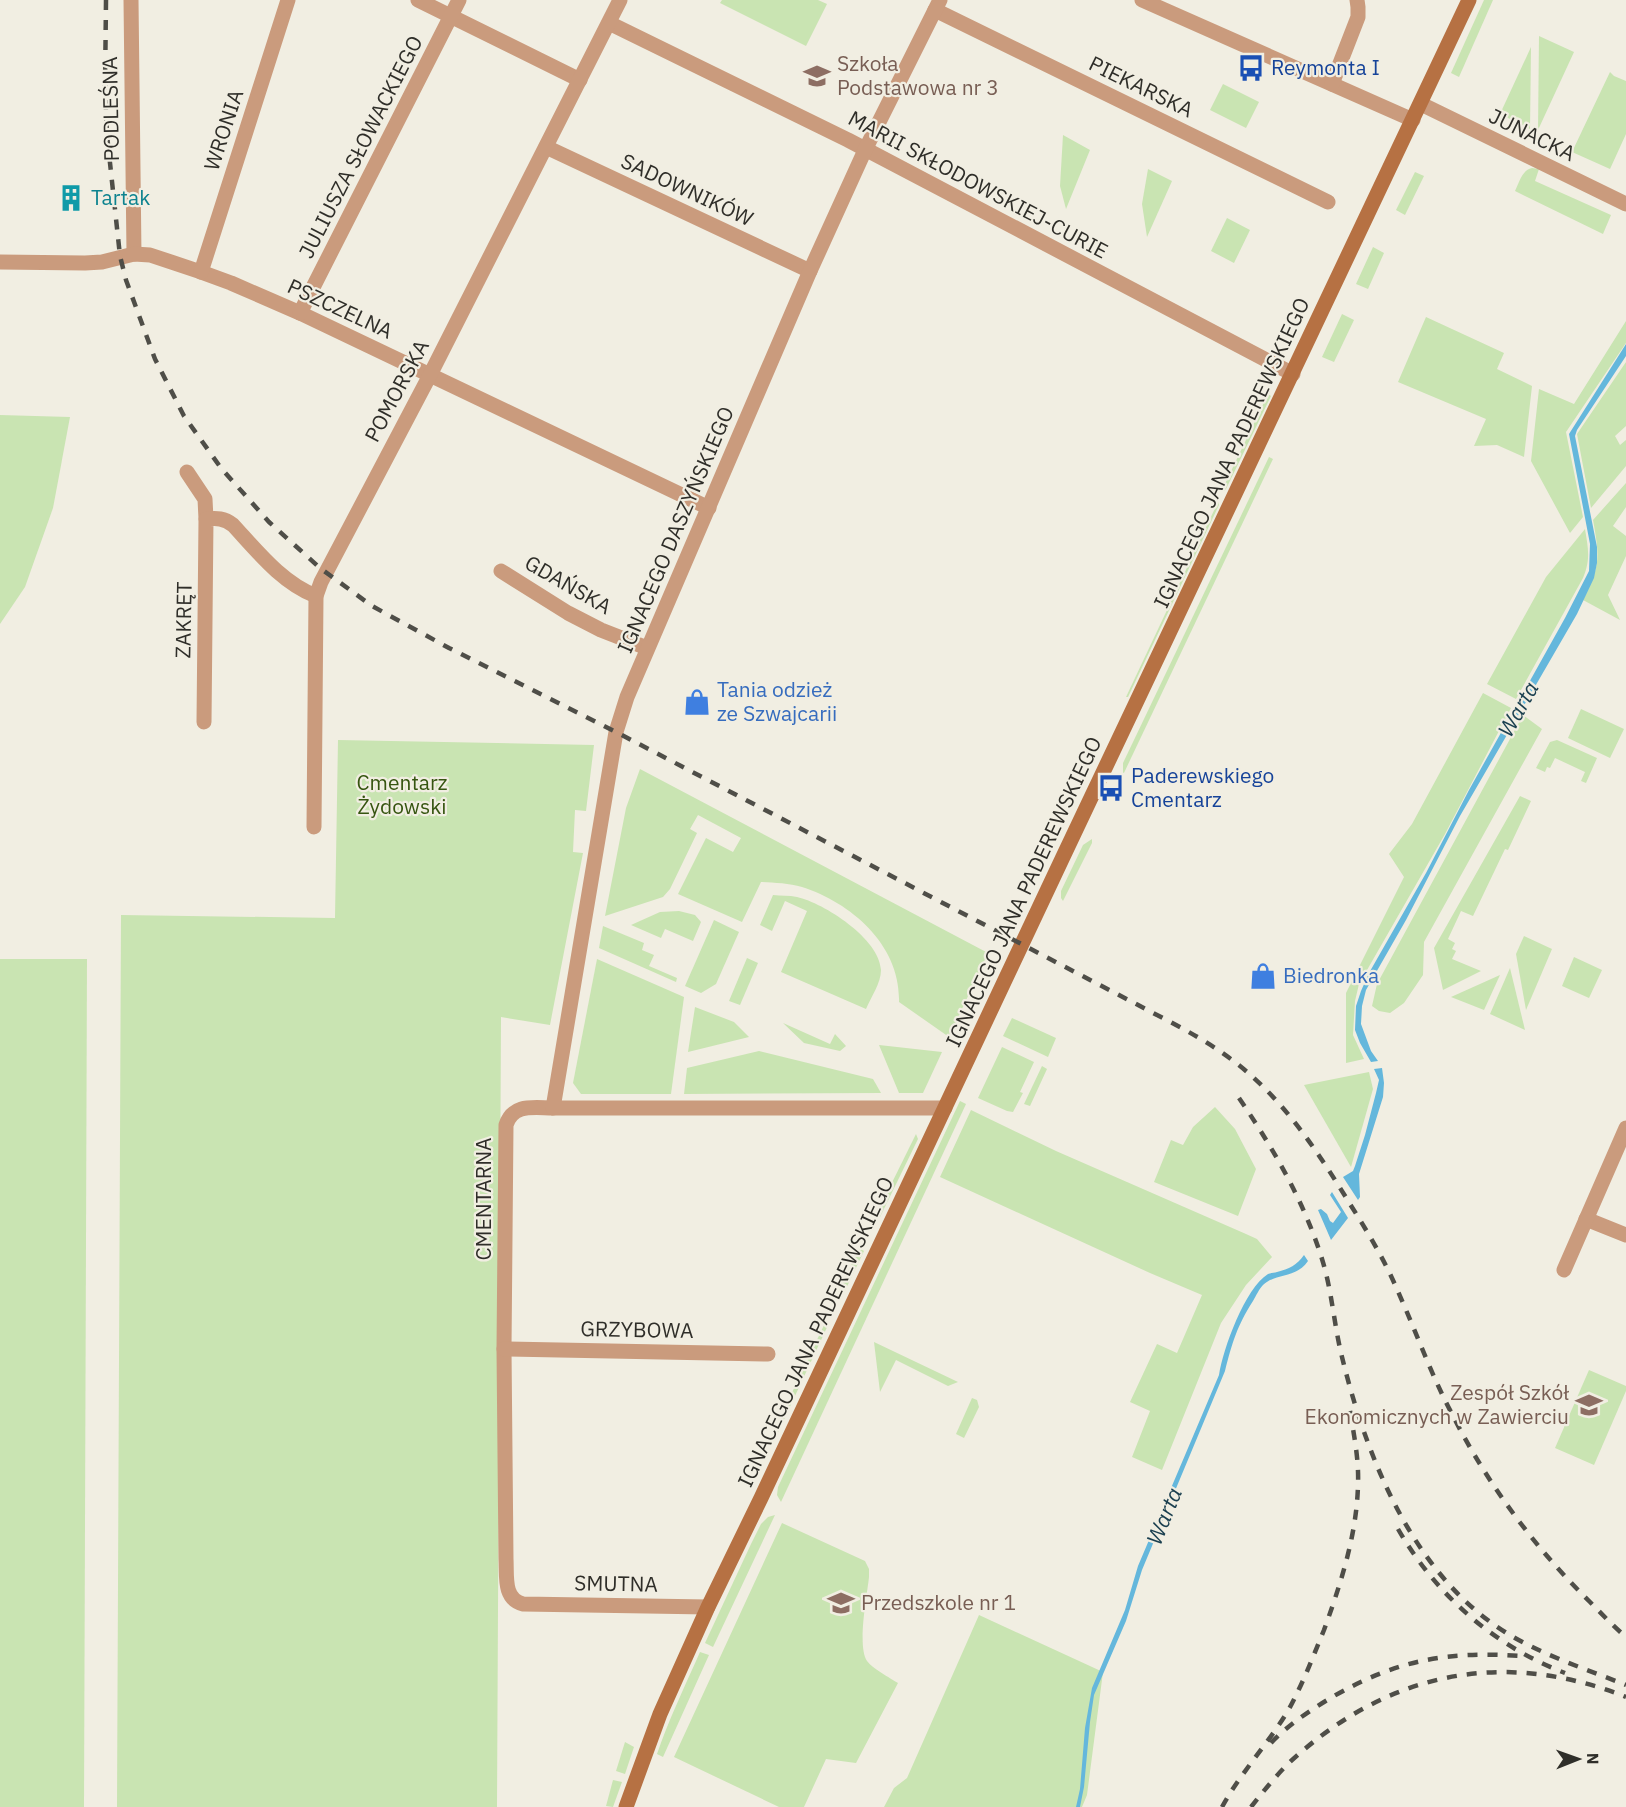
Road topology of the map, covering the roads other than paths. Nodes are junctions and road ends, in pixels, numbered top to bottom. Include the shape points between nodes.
1 (130, 0) edge
2 (288, 0) edge
3 (418, 0) edge
4 (459, 0) edge
5 (620, 0) edge
6 (1142, 0) edge
7 (1357, 0) edge
8 (1469, 0) edge
9 (937, 5) edge
10 (451, 16) junction
11 (609, 22) junction
12 (580, 80) junction
13 (1332, 84) junction
14 (1421, 104) junction
15 (1413, 120) junction
16 (546, 147) junction
17 (865, 150) junction
18 (1328, 202) dead end
19 (1626, 204) edge
20 (134, 254) junction
21 (0, 262) edge
22 (810, 271) junction
23 (201, 272) junction
24 (300, 313) junction
25 (1293, 374) junction
26 (430, 375) junction
27 (187, 472) dead end
28 (709, 508) junction
29 (206, 519) junction
30 (501, 571) dead end
31 (316, 596) junction
32 (647, 648) junction
33 (204, 722) dead end
34 (314, 827) dead end
35 (553, 1108) junction
36 (945, 1108) junction
37 (1626, 1128) edge
38 (1586, 1220) junction
39 (1626, 1235) edge
40 (1564, 1270) dead end
41 (504, 1349) junction
42 (768, 1354) dead end
43 (523, 1604) joint
44 (708, 1607) junction
45 (626, 1807) edge

1 - 20 street, PODLEŚNA
2 - 23 street, WRONIA
3 - 10 street
4 - 10 street, JULIUSZA SŁOWACKIEGO
5 - 11 street, POMORSKA
6 - 13 street
7 - 13 street via 1358,16
8 - 14 main road, IGNACEGO JANA PADEREWSKIEGO
9 - 17 street, IGNACEGO DASZYŃSKIEGO
9 - 18 street, PIEKARSKA
10 - 12 street
10 - 24 street, JULIUSZA SŁOWACKIEGO
11 - 12 street, POMORSKA
11 - 17 street, MARII SKŁODOWSKIEJ-CURIE
12 - 16 street, POMORSKA
13 - 15 street
14 - 15 main road, IGNACEGO JANA PADEREWSKIEGO
14 - 19 street, JUNACKA
15 - 25 main road, IGNACEGO JANA PADEREWSKIEGO
16 - 22 street, SADOWNIKÓW
16 - 26 street, POMORSKA
17 - 22 street, IGNACEGO DASZYŃSKIEGO
17 - 25 street, MARII SKŁODOWSKIEJ-CURIE
20 - 21 street, PSZCZELNA via 102,262
20 - 23 street, PSZCZELNA via 150,255
22 - 28 street, IGNACEGO DASZYŃSKIEGO
23 - 24 street, PSZCZELNA
24 - 26 street, PSZCZELNA
25 - 36 main road, IGNACEGO JANA PADEREWSKIEGO
26 - 28 street, PSZCZELNA
26 - 31 street, POMORSKA
27 - 29 street, ZAKRĘT via 205,499
28 - 32 street, IGNACEGO DASZYŃSKIEGO
29 - 31 street via 227,520 263,559
29 - 33 street, ZAKRĘT
30 - 32 street, GDAŃSKA via 568,613
31 - 34 street, POMORSKA
32 - 35 street, IGNACEGO DASZYŃSKIEGO via 616,732
35 - 36 street, CMENTARNA
35 - 41 street, CMENTARNA via 524,1108 508,1116 506,1125
36 - 44 main road, IGNACEGO JANA PADEREWSKIEGO
37 - 38 street
38 - 39 street
38 - 40 street
41 - 42 street, GRZYBOWA
41 - 43 street, CMENTARNA via 507,1584 513,1598
43 - 44 street, SMUTNA
44 - 45 main road, IGNACEGO JANA PADEREWSKIEGO via 660,1714

